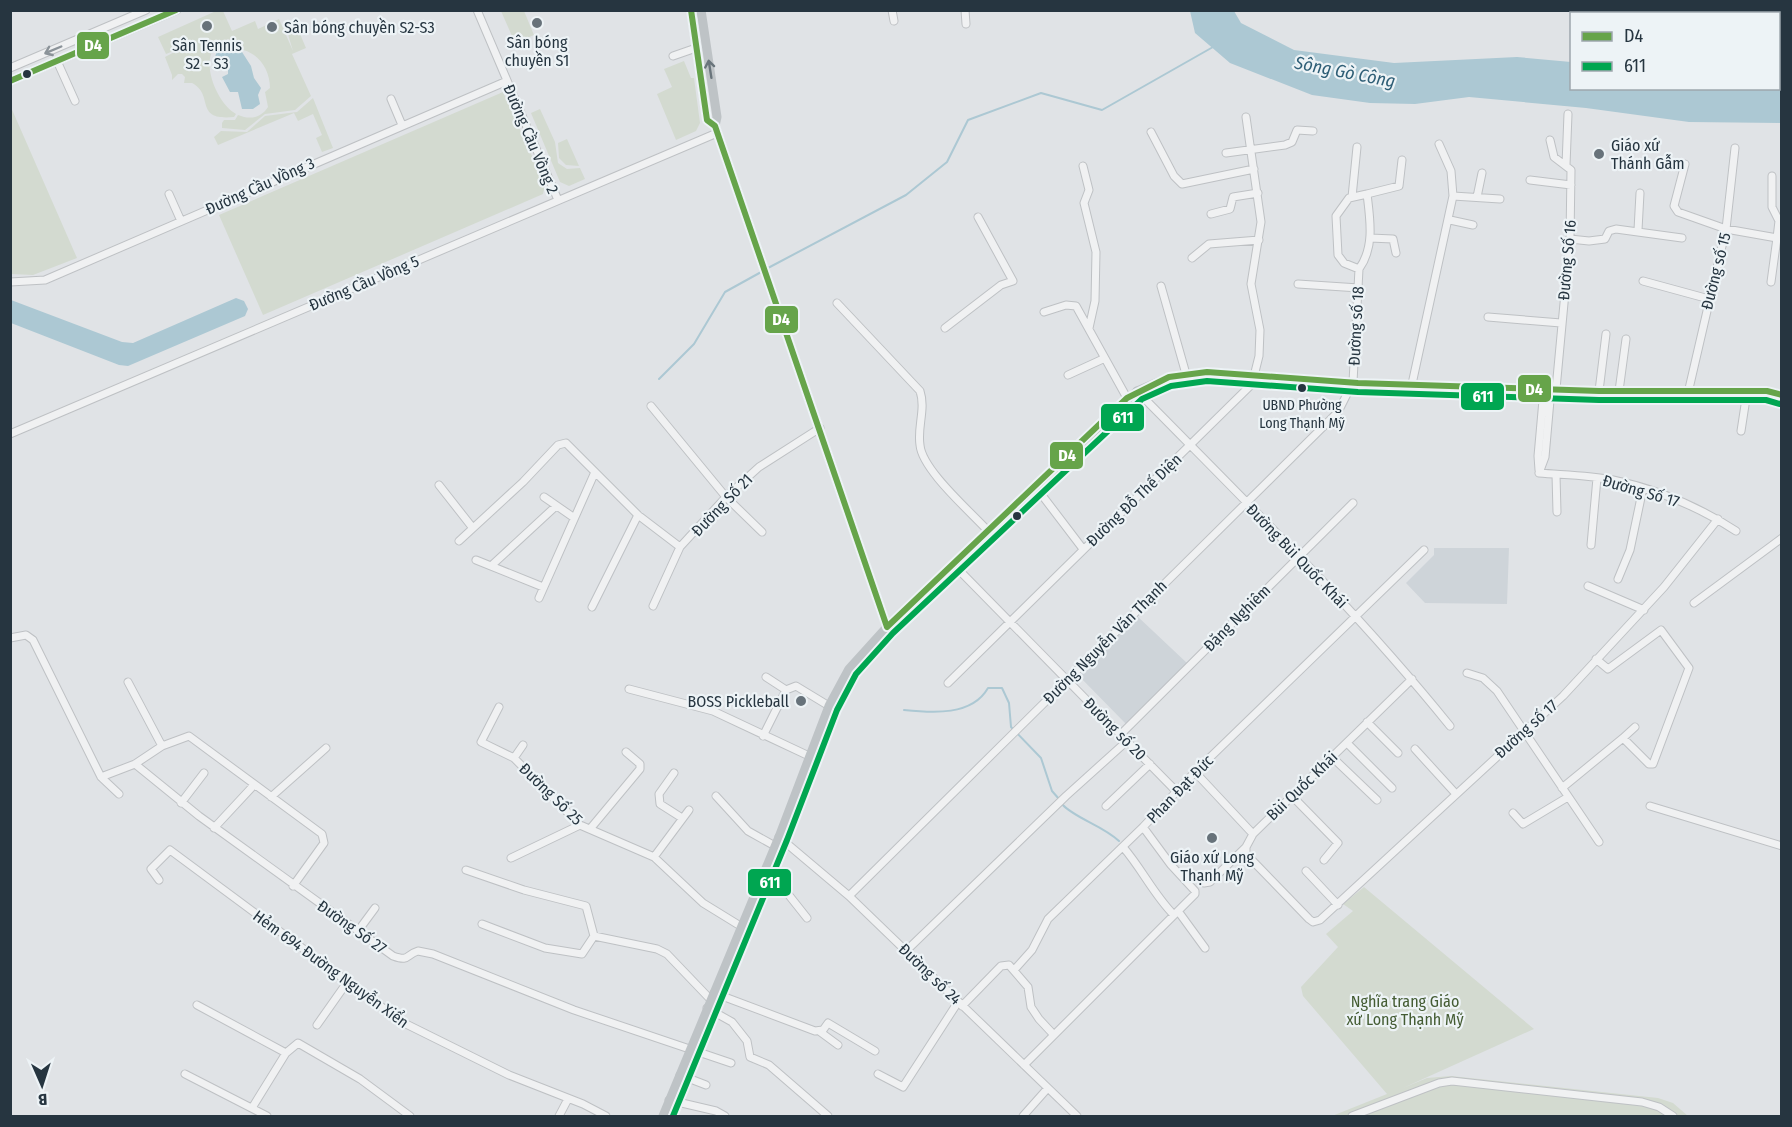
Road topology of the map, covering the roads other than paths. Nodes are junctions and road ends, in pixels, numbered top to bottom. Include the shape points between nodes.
1 (146, 10) edge
2 (177, 10) edge
3 (477, 10) edge
4 (691, 10) edge
5 (701, 10) edge
6 (892, 10) edge
7 (965, 10) edge
8 (894, 21) dead end
9 (966, 24) dead end
10 (696, 48) junction
11 (673, 56) dead end
12 (57, 61) junction
13 (10, 68) edge
14 (10, 81) edge
15 (507, 81) junction
16 (391, 99) dead end
17 (75, 101) dead end
18 (1568, 114) dead end
19 (1246, 117) dead end
20 (402, 125) junction
21 (716, 130) junction
22 (1312, 131) dead end
23 (1151, 132) dead end
24 (1550, 140) dead end
25 (1439, 144) dead end
26 (1357, 147) dead end
27 (1735, 148) dead end
28 (1251, 150) junction
29 (1226, 153) dead end
30 (1402, 160) dead end
31 (1685, 164) dead end
32 (1566, 165) junction
33 (1083, 166) dead end
34 (1254, 169) junction
35 (1482, 173) dead end
36 (1772, 176) dead end
37 (1530, 180) dead end
38 (1571, 185) junction
39 (1640, 193) dead end
40 (169, 194) dead end
41 (1258, 194) junction
42 (1367, 194) junction
43 (1453, 196) junction
44 (1352, 197) junction
45 (1477, 197) junction
46 (1500, 199) dead end
47 (558, 200) junction
48 (1211, 214) dead end
49 (978, 217) dead end
50 (1450, 220) junction
51 (181, 221) junction
52 (1780, 221) edge
53 (1473, 225) dead end
54 (1726, 228) junction
55 (1638, 230) junction
56 (1370, 238) junction
57 (1682, 238) dead end
58 (1777, 238) junction
59 (1570, 239) junction
60 (1259, 240) junction
61 (1396, 253) dead end
62 (1192, 258) dead end
63 (1359, 269) junction
64 (1643, 280) dead end
65 (10, 282) edge
66 (1771, 282) dead end
67 (1298, 284) dead end
68 (1161, 286) dead end
69 (1359, 288) junction
70 (1709, 299) junction
71 (837, 303) dead end
72 (1044, 312) dead end
73 (1488, 317) dead end
74 (1562, 323) junction
75 (945, 328) dead end
76 (1089, 328) junction
77 (1606, 334) dead end
78 (1626, 339) dead end
79 (1103, 359) junction
80 (1186, 374) junction
81 (1068, 375) dead end
82 (1256, 375) junction
83 (1353, 382) junction
84 (1412, 384) junction
85 (1550, 389) junction
86 (1137, 391) junction
87 (1599, 391) junction
88 (1619, 392) junction
89 (1747, 392) junction
90 (1688, 393) junction
91 (1782, 395) edge
92 (1127, 398) junction
93 (651, 406) dead end
94 (820, 428) junction
95 (1741, 432) dead end
96 (10, 434) edge
97 (1190, 445) junction
98 (596, 472) junction
99 (1556, 475) junction
100 (1597, 478) junction
101 (439, 485) dead end
102 (1035, 486) junction
103 (1643, 488) junction
104 (544, 497) dead end
105 (726, 497) junction
106 (1246, 502) junction
107 (1353, 503) dead end
108 (556, 506) junction
109 (1557, 512) dead end
110 (638, 515) junction
111 (573, 517) junction
112 (1718, 519) junction
113 (472, 527) junction
114 (988, 531) junction
115 (1736, 531) dead end
116 (762, 532) dead end
117 (1782, 538) edge
118 (459, 541) dead end
119 (1591, 545) dead end
120 (680, 547) junction
121 (1083, 549) junction
122 (1424, 550) dead end
123 (1298, 557) junction
124 (476, 560) dead end
125 (954, 565) junction
126 (491, 566) junction
127 (1618, 579) dead end
128 (1588, 586) dead end
129 (543, 587) junction
130 (539, 598) dead end
131 (1694, 603) dead end
132 (592, 606) dead end
133 (653, 606) dead end
134 (1644, 610) junction
135 (1355, 616) junction
136 (1010, 625) junction
137 (887, 627) junction
138 (10, 638) edge
139 (1596, 659) junction
140 (1467, 673) dead end
141 (766, 677) dead end
142 (1412, 679) junction
143 (1066, 681) junction
144 (128, 682) dead end
145 (948, 683) dead end
146 (628, 689) dead end
147 (786, 690) junction
148 (829, 706) junction
149 (499, 707) dead end
150 (1367, 722) junction
151 (1450, 726) dead end
152 (1635, 728) dead end
153 (1523, 731) junction
154 (1120, 734) junction
155 (763, 736) junction
156 (1623, 738) junction
157 (1127, 741) junction
158 (1347, 743) junction
159 (523, 745) dead end
160 (162, 746) junction
161 (326, 748) dead end
162 (1414, 749) dead end
163 (626, 752) dead end
164 (1398, 753) dead end
165 (809, 756) junction
166 (1332, 757) junction
167 (514, 758) junction
168 (135, 764) junction
169 (1150, 764) junction
170 (1195, 772) junction
171 (204, 773) dead end
172 (674, 773) dead end
173 (102, 777) junction
174 (254, 785) junction
175 (1392, 788) dead end
176 (1562, 788) junction
177 (1176, 791) junction
178 (119, 794) dead end
179 (1456, 794) junction
180 (716, 796) dead end
181 (1292, 796) junction
182 (271, 797) junction
183 (1568, 797) junction
184 (1377, 800) dead end
185 (181, 803) junction
186 (1106, 806) dead end
187 (1650, 806) dead end
188 (689, 810) dead end
189 (1513, 813) dead end
190 (682, 818) junction
191 (579, 825) junction
192 (1143, 827) junction
193 (214, 828) junction
194 (590, 829) junction
195 (1253, 834) junction
196 (777, 841) junction
197 (1599, 842) dead end
198 (1782, 846) edge
199 (1246, 847) junction
200 (1123, 848) junction
201 (654, 857) junction
202 (511, 858) dead end
203 (1324, 860) dead end
204 (466, 870) dead end
205 (1306, 871) dead end
206 (1196, 874) dead end
207 (762, 876) junction
208 (159, 880) dead end
209 (293, 886) junction
210 (849, 896) junction
211 (1338, 905) junction
212 (375, 908) dead end
213 (1176, 913) junction
214 (807, 918) dead end
215 (482, 924) dead end
216 (742, 927) junction
217 (358, 931) junction
218 (594, 936) junction
219 (1205, 948) dead end
220 (906, 951) junction
221 (1015, 969) junction
222 (348, 981) junction
223 (711, 1001) junction
224 (960, 1004) junction
225 (196, 1005) dead end
226 (317, 1025) dead end
227 (819, 1031) junction
228 (1053, 1034) junction
229 (838, 1045) dead end
230 (690, 1049) junction
231 (875, 1051) dead end
232 (286, 1053) junction
233 (731, 1063) dead end
234 (1024, 1065) junction
235 (185, 1074) dead end
236 (878, 1074) dead end
237 (680, 1075) junction
238 (706, 1085) dead end
239 (1047, 1089) junction
240 (568, 1099) junction
241 (669, 1100) junction
242 (252, 1108) junction
243 (267, 1116) edge
244 (410, 1116) edge
245 (559, 1116) edge
246 (606, 1116) edge
247 (663, 1116) edge
248 (725, 1116) edge
249 (828, 1116) edge
250 (1023, 1116) edge
251 (1077, 1116) edge
252 (1352, 1116) edge
253 (1673, 1116) edge

1 -> 13 street
2 - 12 street
3 - 15 street, Đường Cầu Vồng 2
4 - 10 main road
21 -> 5 main road
6 - 8 street
7 - 9 street
10 - 11 street
10 - 21 main road via 707,120
12 - 14 street
12 - 17 street
15 - 20 street, Đường Cầu Vồng 3
15 - 47 street, Đường Cầu Vồng 2
16 - 20 street
18 - 32 street
19 - 28 street
20 - 51 street, Đường Cầu Vồng 3
21 - 47 street, Đường Cầu Vồng 5
21 - 94 main road
22 - 28 street via 1298,130 1292,142 1285,145
23 - 34 street via 1182,184
24 - 32 street, Đường Số 16 via 1554,157
25 - 43 street via 1451,171
26 - 44 street
27 - 54 street, Đường số 15
28 - 29 street
28 - 34 street
30 - 42 street via 1400,186
31 - 54 street via 1676,210
32 - 38 street, Đường Số 16 via 1572,170
33 - 76 street via 1089,190 1084,203 1097,259
34 - 41 street
35 - 45 street
36 - 52 street via 1772,207
37 - 38 street
38 - 59 street, Đường Số 16
39 - 55 street
40 - 51 street
41 - 48 street via 1233,196 1230,209
41 - 60 street
42 - 44 street
42 - 56 street, Đường số 18
43 - 45 street
43 - 50 street
44 - 63 street, Đường số 18 via 1336,216 1338,255 1344,263
45 - 46 street
47 - 96 street, Đường Cầu Vồng 5
49 - 75 street via 1013,281 1001,285
50 - 53 street
50 - 84 street
51 - 65 street, Đường Cầu Vồng 3 via 45,280
52 - 58 street
54 - 58 street
54 - 70 street, Đường số 15
55 - 57 street
55 - 59 street via 1612,229 1600,241
56 - 61 street via 1392,239
56 - 63 street, Đường số 18 via 1367,258
58 - 66 street
59 - 74 street, Đường Số 16
60 - 62 street via 1209,244
60 - 82 street via 1251,284 1260,330
63 - 69 street, Đường số 18
64 - 70 street
67 - 69 street
68 - 80 street
69 - 83 street, Đường số 18
70 - 90 street, Đường số 15
71 - 114 street via 920,391 921,455
72 - 76 street via 1076,306
73 - 74 street
74 - 85 street, Đường Số 16
76 - 79 street
77 - 87 street
78 - 88 street
79 - 81 street
79 - 92 street
80 - 82 main road
80 - 86 main road
82 - 83 main road
82 - 97 street, Đường Đỗ Thế Diện via 1246,392
83 - 84 main road
83 - 106 street, Đường Nguyễn Văn Thạnh via 1338,412
84 - 85 main road
85 - 87 main road
85 - 99 street, Đường Số 17 via 1538,456 1539,473
86 - 92 main road
86 - 97 street, Đường Bùi Quốc Khái
87 - 88 main road
88 - 90 main road
89 - 90 main road
89 - 91 main road
89 - 95 street
92 - 102 main road
93 - 105 street
94 - 105 street, Đường Số 21 via 759,467
94 - 137 main road
97 - 106 street, Đường Bùi Quốc Khái
97 - 121 street, Đường Đỗ Thế Diện
98 - 110 street
98 - 111 street
98 - 113 street via 571,446 558,445
99 - 100 street, Đường Số 17
99 - 109 street
100 - 103 street, Đường Số 17
100 - 119 street
101 - 113 street
102 - 114 main road
102 - 121 street
103 - 112 street, Đường Số 17
103 - 127 street via 1630,550
104 - 108 street
105 - 116 street
105 - 120 street, Đường Số 21
106 - 123 street, Đường Bùi Quốc Khái
106 - 143 street, Đường Nguyễn Văn Thạnh
107 - 123 street, Đặng Nghiêm
108 - 111 street
108 - 126 street
110 - 120 street
110 - 132 street
111 - 129 street
112 - 115 street, Đường Số 17
112 - 134 street, Đường số 17
113 - 118 street
114 - 125 main road
117 - 131 street
120 - 133 street, Đường Số 21
121 - 136 street, Đường Đỗ Thế Diện
122 - 135 street, Phan Đạt Đức
123 - 135 street, Đường Bùi Quốc Khái
123 - 154 street, Đặng Nghiêm
124 - 126 street
125 - 136 street, Đường số 20
125 - 137 main road
126 - 129 street
128 - 134 street
129 - 130 street
134 - 139 street, Đường số 17
135 - 142 street, Đường Bùi Quốc Khái
135 - 170 street, Phan Đạt Đức
136 - 143 street, Đường số 20
136 - 145 street, Đường Đỗ Thế Diện
137 - 148 main road via 849,669
138 - 173 street via 26,635 33,640
139 - 153 street, Đường số 17 via 1563,696
139 - 156 street via 1608,669 1661,630 1689,666 1653,764
140 - 153 street via 1491,685
141 - 147 street
142 - 150 street, Bùi Quốc Khái
142 - 151 street, Đường Bùi Quốc Khái
143 - 154 street, Đường số 20
143 - 210 street, Đường Nguyễn Văn Thạnh
144 - 160 street
146 - 155 street via 713,711
147 - 148 street via 796,686
147 - 155 street
148 - 165 main road
149 - 167 street, Đường Số 25 via 482,742
150 - 158 street, Bùi Quốc Khái
150 - 164 street
152 - 156 street
153 - 176 street
153 - 179 street, Đường số 17
154 - 157 street, Đường số 20
155 - 165 street
156 - 176 street
157 - 169 street, Đường số 20
157 - 220 street
158 - 166 street, Bùi Quốc Khái
158 - 175 street
159 - 167 street
160 - 168 street
160 - 174 street via 189,736
161 - 182 street
162 - 179 street
163 - 194 street via 640,764 640,769
165 - 196 main road
166 - 181 street, Bùi Quốc Khái
166 - 184 street
167 - 191 street, Đường Số 25
168 - 173 street
168 - 185 street, Đường Số 27
169 - 177 street, Đường số 20
169 - 186 street
170 - 177 street, Phan Đạt Đức
170 - 195 street
171 - 185 street
172 - 190 street via 659,794 660,804
173 - 178 street
174 - 182 street
174 - 193 street
176 - 183 street
177 - 192 street, Phan Đạt Đức
179 - 211 street, Đường số 17
180 - 196 street, Đường số 24 via 748,831
181 - 195 street, Bùi Quốc Khái
181 - 203 street via 1338,843
182 - 209 street via 325,837
183 - 189 street via 1523,824
183 - 197 street
185 - 193 street, Đường Số 27
187 - 198 street
188 - 190 street
190 - 201 street
191 - 194 street, Đường Số 25
191 - 202 street
192 - 200 street, Phan Đạt Đức
192 - 213 street via 1196,892
193 - 209 street, Đường Số 27
194 - 201 street, Đường Số 25
195 - 199 street, Bùi Quốc Khái
196 - 207 main road
196 - 210 street, Đường số 24
199 - 206 street, Bùi Quốc Khái via 1207,884
199 - 211 street, Đường số 17 via 1246,854 1316,922
200 - 213 street via 1143,871 1162,903
200 - 221 street, Phan Đạt Đức via 1048,918 1032,951
201 - 216 street, Đường Số 25 via 703,903
204 - 218 street via 586,906
205 - 211 street
207 - 214 street via 784,889
207 - 216 main road
208 - 222 street, Hẻm 694 Đường Nguyễn Xiển via 151,869 170,850
209 - 217 street, Đường Số 27
210 - 220 street, Đường số 24
212 - 217 street
213 - 219 street
213 - 228 street
215 - 218 street via 545,948 582,954
216 - 223 main road
217 - 230 street, Đường Số 27 via 402,959 418,951 433,954 574,1010
218 - 223 street via 667,954
220 - 224 street, Đường số 24
221 - 224 street via 1001,966
221 - 228 street via 1028,987 1031,1007
222 - 226 street
222 - 240 street, Hẻm 694 Đường Nguyễn Xiển via 402,1022 509,1075
223 - 227 street
223 - 230 main road
223 - 249 street via 747,1041 750,1057 769,1065
224 - 234 street, Đường số 24
224 - 236 street via 903,1087
225 - 232 street
227 - 229 street
227 - 231 street via 828,1023
228 - 234 street
230 - 233 street, Đường Số 27
230 - 237 main road
232 - 242 street
232 - 244 street via 294,1043 303,1045 360,1079
234 - 239 street, Đường số 24
235 - 242 street
237 - 238 street
237 - 241 main road
239 - 250 street
239 - 251 street, Đường số 24
240 - 245 street
240 - 246 street, Hẻm 694 Đường Nguyễn Xiển
241 - 247 main road
241 - 248 street
242 - 243 street
252 - 253 street via 1452,1081 1642,1102

